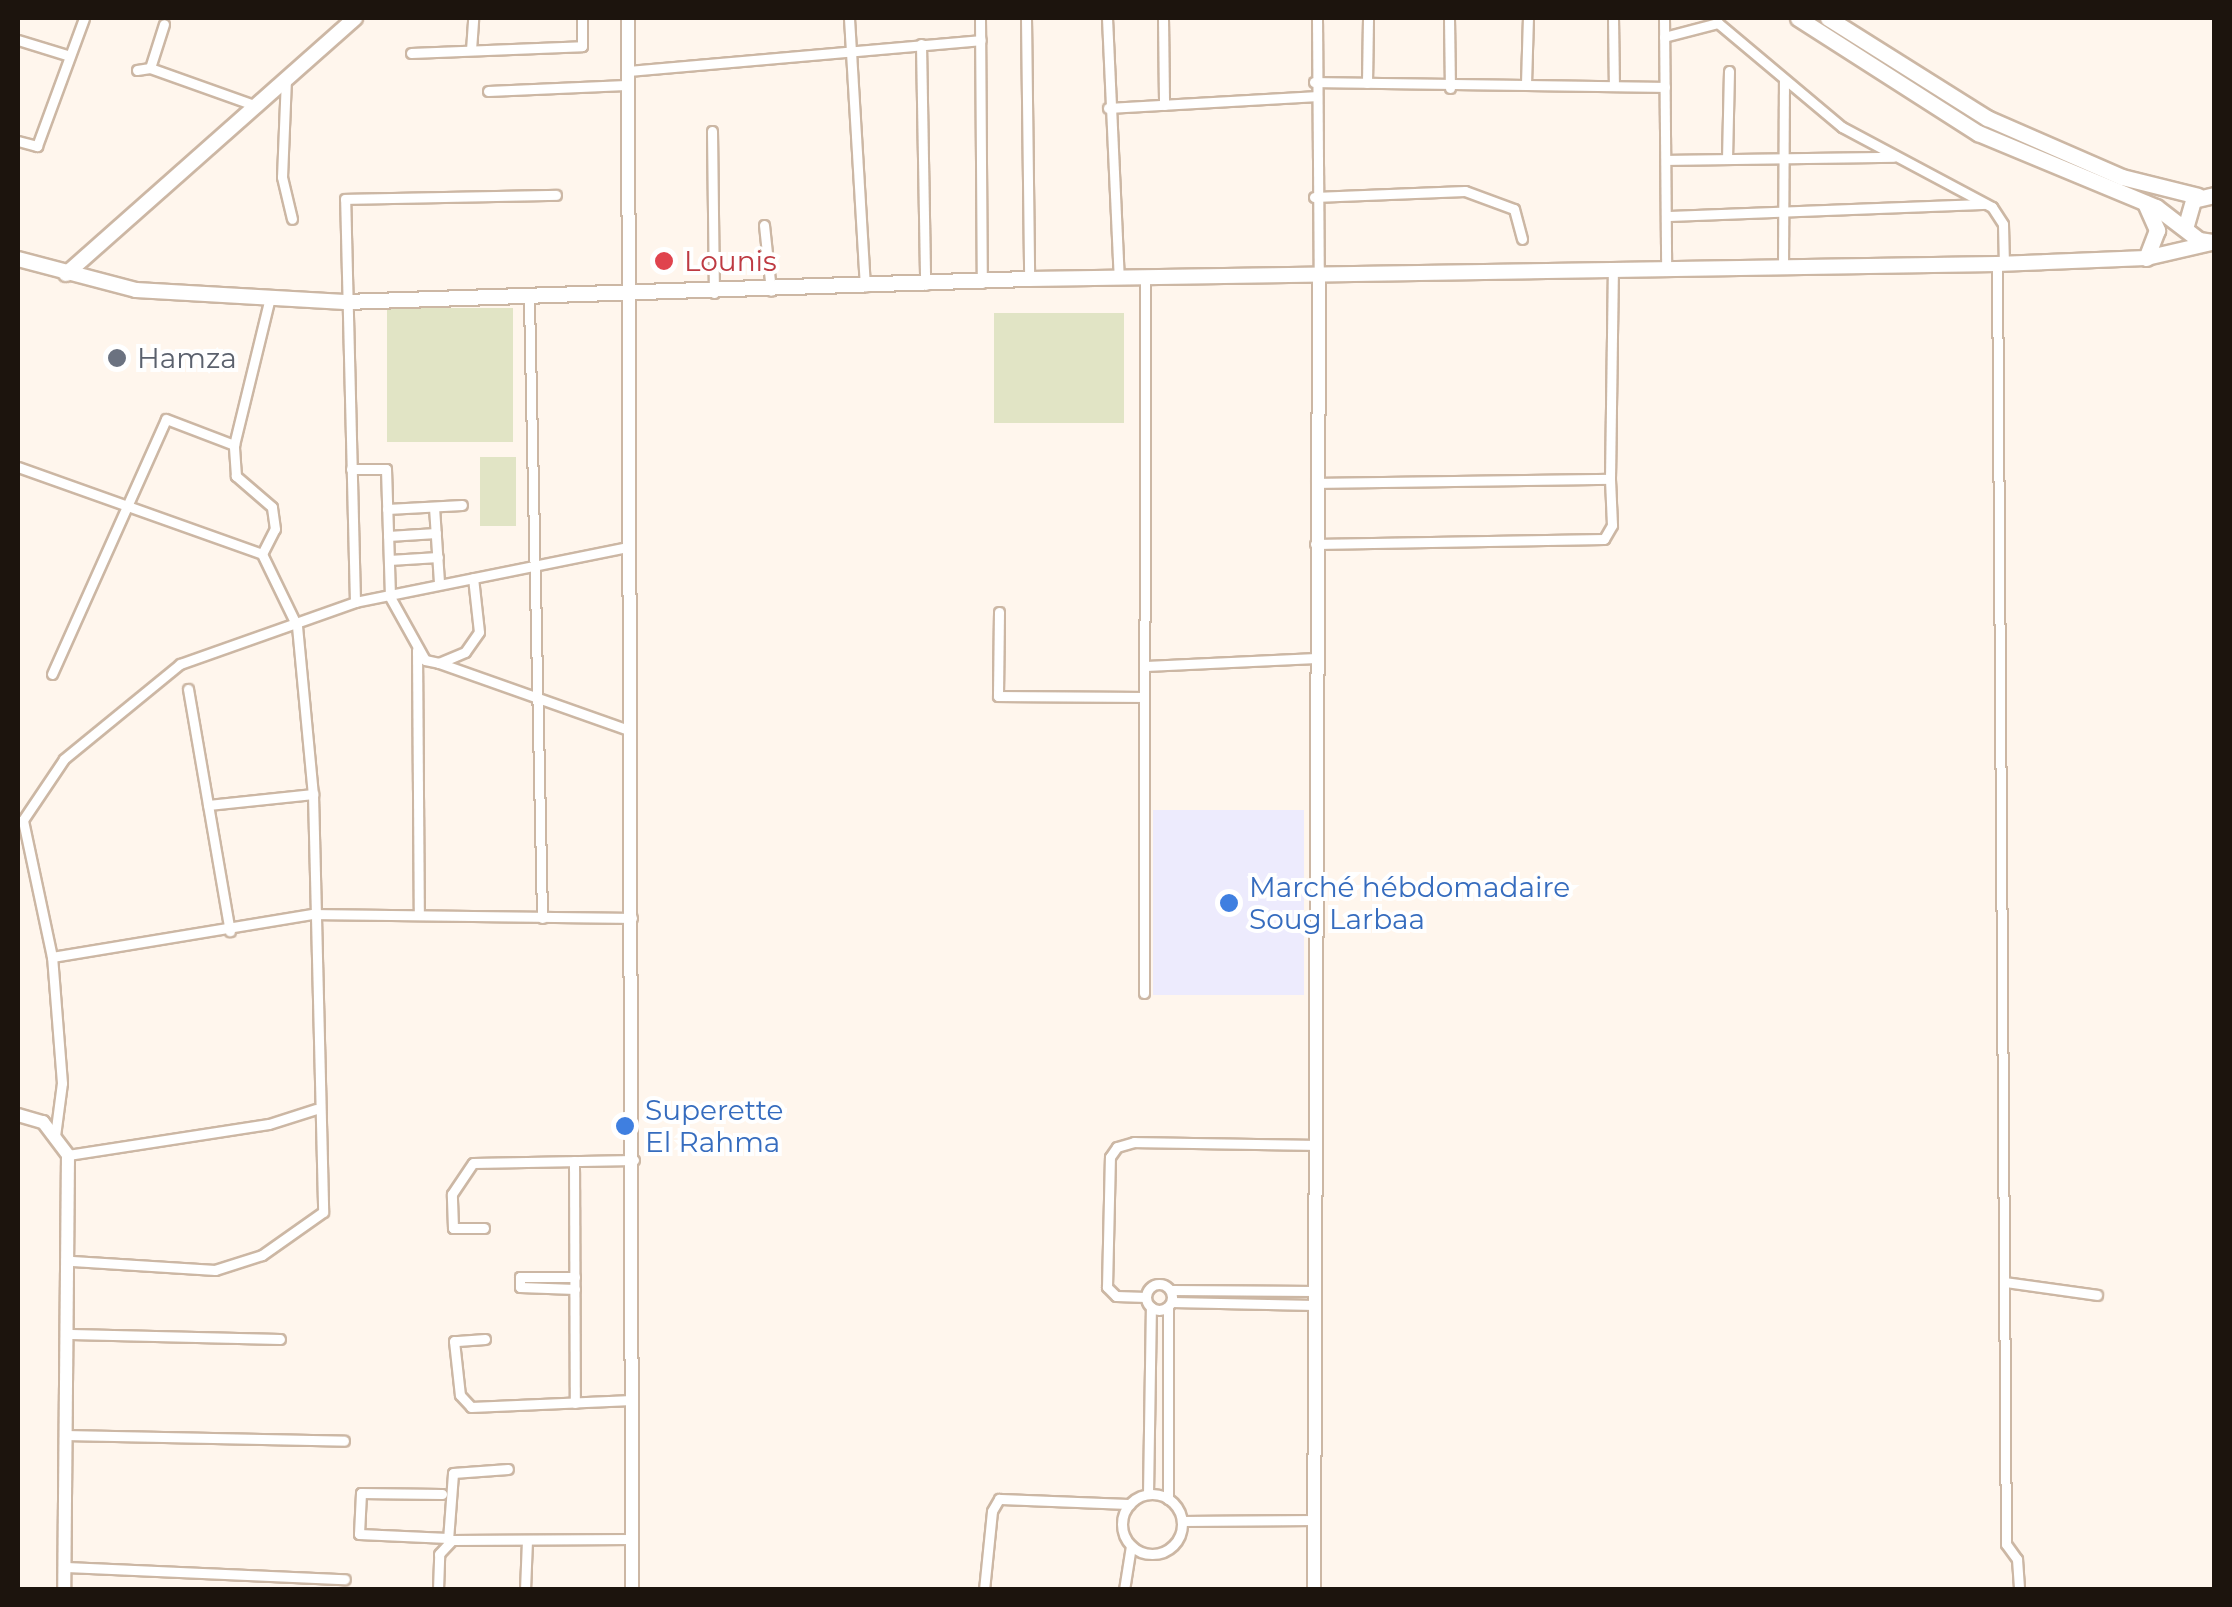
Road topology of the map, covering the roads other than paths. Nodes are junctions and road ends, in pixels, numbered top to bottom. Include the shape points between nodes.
1 (84, 18) edge
2 (355, 18) edge
3 (472, 18) edge
4 (582, 18) edge
5 (628, 18) edge
6 (849, 18) edge
7 (980, 18) edge
8 (1026, 18) edge
9 (1107, 18) edge
10 (1164, 18) edge
11 (1317, 18) edge
12 (1368, 18) edge
13 (1449, 18) edge
14 (1528, 18) edge
15 (1613, 18) edge
16 (1664, 18) edge
17 (1798, 18) edge
18 (1828, 18) edge
19 (164, 24) dead end
20 (1664, 37) junction
21 (18, 40) edge
22 (981, 40) junction
23 (921, 44) junction
24 (471, 50) junction
25 (854, 52) junction
26 (411, 54) dead end
27 (70, 56) junction
28 (150, 68) junction
29 (137, 70) dead end
30 (1729, 71) dead end
31 (286, 78) junction
32 (627, 78) junction
33 (1784, 81) junction
34 (1314, 82) junction
35 (1367, 83) junction
36 (1526, 84) junction
37 (1614, 86) junction
38 (1665, 86) junction
39 (1450, 88) junction
40 (488, 91) dead end
41 (1314, 96) junction
42 (1164, 105) junction
43 (258, 108) junction
44 (1108, 108) junction
45 (712, 131) dead end
46 (18, 141) edge
47 (1895, 157) junction
48 (1728, 158) junction
49 (1783, 158) junction
50 (1666, 160) junction
51 (556, 195) dead end
52 (2206, 195) edge
53 (1314, 197) junction
54 (2146, 202) junction
55 (1986, 204) junction
56 (1784, 212) junction
57 (1667, 216) junction
58 (292, 219) dead end
59 (764, 225) dead end
60 (2188, 228) junction
61 (1522, 239) dead end
62 (2213, 242) edge
63 (2172, 255) junction
64 (18, 258) edge
65 (2146, 258) junction
66 (2001, 264) junction
67 (1666, 267) junction
68 (1613, 268) junction
69 (1784, 268) junction
70 (1319, 273) junction
71 (66, 274) junction
72 (1119, 278) junction
73 (1145, 278) junction
74 (1030, 279) junction
75 (982, 283) junction
76 (926, 285) junction
77 (865, 287) junction
78 (771, 291) junction
79 (714, 293) junction
80 (270, 296) junction
81 (625, 296) junction
82 (528, 300) junction
83 (345, 302) junction
84 (234, 446) junction
85 (18, 469) edge
86 (351, 469) junction
87 (1610, 479) junction
88 (1316, 482) junction
89 (462, 505) dead end
90 (128, 506) junction
91 (434, 507) junction
92 (387, 509) junction
93 (436, 533) junction
94 (388, 536) junction
95 (1316, 544) junction
96 (627, 547) junction
97 (262, 554) junction
98 (438, 557) junction
99 (389, 560) junction
100 (534, 568) junction
101 (473, 578) junction
102 (439, 583) junction
103 (390, 597) junction
104 (355, 602) junction
105 (999, 612) dead end
106 (297, 626) junction
107 (417, 650) junction
108 (1317, 658) junction
109 (439, 663) junction
110 (1145, 666) junction
111 (52, 674) dead end
112 (188, 688) dead end
113 (537, 696) junction
114 (1142, 697) junction
115 (628, 730) junction
116 (313, 794) junction
117 (208, 806) junction
118 (313, 914) junction
119 (418, 915) junction
120 (542, 918) junction
121 (635, 918) junction
122 (230, 931) junction
123 (52, 957) junction
124 (1144, 993) dead end
125 (316, 1109) junction
126 (18, 1115) edge
127 (55, 1137) junction
128 (1315, 1145) junction
129 (68, 1156) junction
130 (634, 1160) junction
131 (574, 1161) junction
132 (484, 1228) dead end
133 (72, 1261) junction
134 (2004, 1282) junction
135 (575, 1283) junction
136 (1171, 1290) junction
137 (2097, 1295) dead end
138 (1146, 1297) junction
139 (1315, 1298) junction
140 (1170, 1305) junction
141 (1151, 1307) junction
142 (71, 1334) junction
143 (280, 1339) dead end
144 (485, 1339) dead end
145 (632, 1400) junction
146 (575, 1403) junction
147 (69, 1435) junction
148 (344, 1442) dead end
149 (508, 1469) dead end
150 (442, 1494) dead end
151 (1148, 1494) junction
152 (1168, 1499) junction
153 (1130, 1504) junction
154 (1182, 1520) junction
155 (1314, 1520) junction
156 (632, 1539) junction
157 (448, 1541) junction
158 (527, 1541) junction
159 (1131, 1546) junction
160 (65, 1567) junction
161 (345, 1579) dead end
162 (64, 1590) edge
163 (438, 1590) edge
164 (525, 1590) edge
165 (632, 1590) edge
166 (984, 1590) edge
167 (1124, 1590) edge
168 (1314, 1590) edge
169 (2019, 1590) edge

1 - 27 street
2 - 31 main road
3 - 24 street
4 - 24 street via 582,46
5 - 32 street
6 - 25 street
7 - 22 street
8 - 74 street
9 - 44 street
10 - 42 street
11 - 34 street
12 - 35 street
13 - 39 street
14 - 36 street
15 - 37 street
16 - 20 street
17 - 54 highway via 1978,134
18 - 52 highway via 1987,118 2108,172
19 - 28 street
20 - 33 street via 1718,23
20 - 38 street
21 - 27 street
22 - 23 street
22 - 75 street
23 - 25 street
23 - 76 street
24 - 26 street
25 - 32 street
25 - 77 street
27 - 46 street via 37,146
28 - 29 street
28 - 43 street via 248,98
30 - 48 street
31 - 43 main road
31 - 58 street via 282,177
32 - 40 street
32 - 81 street
33 - 47 street
33 - 49 street
34 - 35 street
34 - 41 street
35 - 39 street
36 - 37 street
36 - 39 street
37 - 38 street
38 - 50 street
41 - 42 street
41 - 53 street
42 - 44 street
43 - 71 main road
44 - 72 street
45 - 79 street
47 - 49 street
47 - 55 street
48 - 49 street
48 - 50 street
49 - 56 street
50 - 57 street
51 - 83 street via 345,199
52 - 60 highway via 2188,206
53 - 61 street via 1466,191 1514,208
53 - 70 street
54 - 60 highway
54 - 65 highway via 2157,230
55 - 56 street
55 - 66 street via 2001,218
56 - 57 street
56 - 69 street
57 - 67 street
59 - 78 street
60 - 62 highway
60 - 63 main road
62 - 63 main road
63 - 65 main road
64 - 71 main road
65 - 66 main road
66 - 69 main road
66 - 134 street
67 - 68 main road
67 - 69 main road
68 - 70 main road
68 - 87 street
70 - 73 main road
70 - 88 street
71 - 80 main road via 136,290
72 - 73 main road
72 - 74 main road
73 - 110 street
74 - 75 main road
75 - 76 main road
76 - 77 main road
77 - 78 main road
78 - 79 main road
79 - 81 main road
80 - 83 main road
80 - 84 street
81 - 82 main road
81 - 96 street
82 - 83 main road
82 - 100 street
83 - 86 street
84 - 90 street via 166,419
84 - 97 street via 236,476 272,507 274,529
85 - 90 street
86 - 92 street via 386,469
86 - 104 street
87 - 88 street
87 - 95 street via 1612,525 1600,540
88 - 95 street
89 - 91 street
90 - 97 street
90 - 111 street
91 - 92 street
91 - 93 street
92 - 94 street
93 - 94 street
93 - 98 street
94 - 99 street
95 - 108 street
96 - 100 street
96 - 115 street
97 - 106 street
98 - 99 street
98 - 102 street
99 - 103 street
100 - 101 street
100 - 113 street
101 - 102 street
101 - 109 street via 479,632 464,652
102 - 103 street
103 - 104 street
103 - 107 street
104 - 106 street
105 - 114 street via 998,696
106 - 116 street
106 - 123 street via 180,664 64,759 23,820
107 - 109 street
107 - 119 street
108 - 110 street
108 - 128 street
109 - 113 street
110 - 114 street
112 - 117 street
113 - 115 street
113 - 120 street
114 - 124 street
115 - 121 street
116 - 117 street
116 - 118 street
117 - 122 street
118 - 119 street
118 - 122 street
118 - 125 street
119 - 120 street
120 - 121 street
121 - 130 street
122 - 123 street via 154,936 128,947
123 - 127 street via 62,1083
125 - 129 street via 269,1124
125 - 133 street via 324,1212 262,1255 215,1270
126 - 127 street via 43,1122
127 - 129 street
128 - 138 street via 1134,1142 1111,1153 1107,1287 1116,1296
128 - 139 street
129 - 133 street
130 - 131 street
130 - 145 street
131 - 132 street via 473,1163 452,1194 453,1228
131 - 135 street
133 - 142 street
134 - 137 street
134 - 169 street via 2006,1544 2017,1559
135 - 135 street via 520,1276 520,1287
135 - 146 street
136 - 138 street via 1156,1284
136 - 139 street
136 - 140 street
138 - 141 street
139 - 140 street
139 - 155 street
140 - 141 street
140 - 152 street
141 - 151 street
142 - 143 street
142 - 147 street
144 - 146 street via 454,1341 460,1396 470,1406
145 - 146 street
145 - 156 street
147 - 148 street
147 - 160 street
149 - 157 street via 453,1472
150 - 157 street via 361,1494 359,1534
151 - 152 street
151 - 153 street
152 - 154 street
153 - 159 street via 1122,1522
153 - 166 street via 999,1499
154 - 155 street
154 - 159 street via 1169,1550 1150,1554
155 - 168 street
156 - 158 street
156 - 165 street
157 - 158 street
157 - 163 street via 438,1554
158 - 164 street
159 - 167 street
160 - 161 street
160 - 162 street

